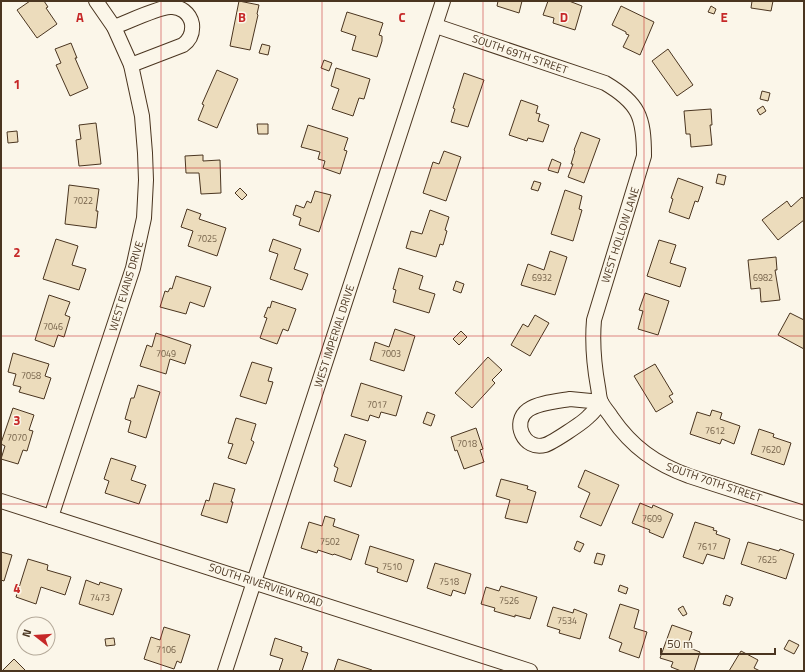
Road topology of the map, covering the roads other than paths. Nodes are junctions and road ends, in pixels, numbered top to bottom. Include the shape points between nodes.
1 (96, 1) edge
2 (443, 1) edge
3 (436, 26) junction
4 (114, 27) junction
5 (131, 65) junction
6 (605, 83) joint
7 (601, 402) junction
8 (1, 501) edge
9 (804, 513) edge
10 (51, 517) junction
11 (254, 581) junction
12 (225, 671) edge
13 (530, 671) edge

1 - 4 street
2 - 3 street, WEST IMPERIAL DRIVE
3 - 6 street, SOUTH 69TH STREET
3 - 11 street, WEST IMPERIAL DRIVE
4 - 5 street, WEST EVANS DRIVE
4 - 5 street via 171,6 186,11 191,18 192,34 183,45
5 - 10 street, WEST EVANS DRIVE via 142,116 146,180 144,218 133,268
6 - 7 street, WEST HOLLOW LANE via 621,92 632,103 642,123 644,156 594,320 592,339
7 - 7 street via 570,399 534,406 527,410 522,418 521,434 531,444 545,445 589,417
7 - 9 street, SOUTH 70TH STREET via 625,434 658,462 677,472
8 - 10 street, SOUTH RIVERVIEW ROAD
10 - 11 street, SOUTH RIVERVIEW ROAD
11 - 12 street, WEST IMPERIAL DRIVE
11 - 13 street, SOUTH RIVERVIEW ROAD

